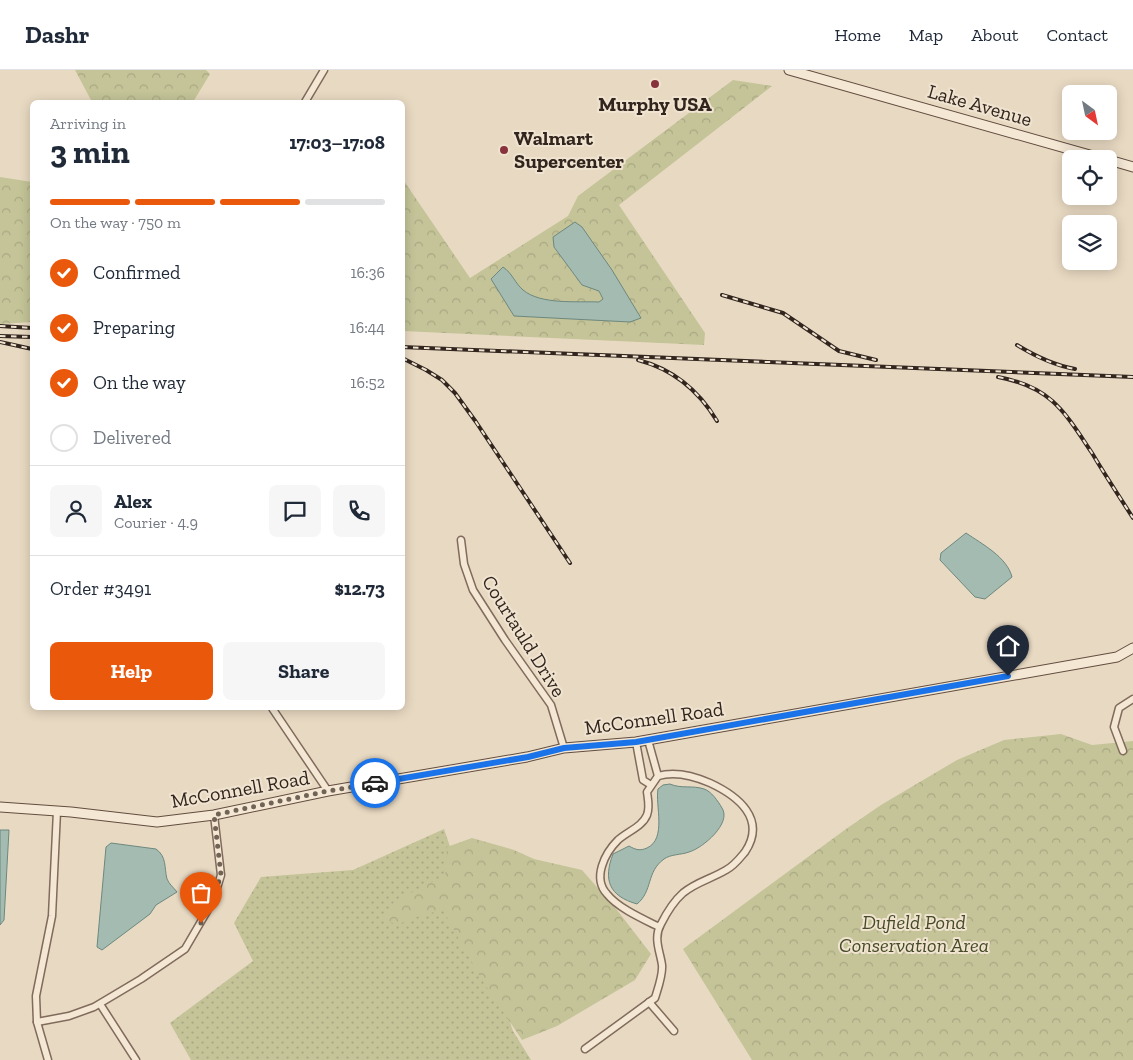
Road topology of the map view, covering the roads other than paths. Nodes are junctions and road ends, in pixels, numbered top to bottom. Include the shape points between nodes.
1 (324, 70) edge
2 (789, 70) edge
3 (307, 100) edge
4 (1072, 150) edge
5 (1117, 162) edge
6 (1133, 167) edge
7 (461, 540) dead end
8 (1133, 648) edge
9 (1133, 699) edge
10 (273, 710) edge
11 (648, 740) junction
12 (636, 742) junction
13 (564, 748) junction
14 (1123, 752) dead end
15 (658, 776) junction
16 (651, 785) junction
17 (328, 791) junction
18 (0, 807) edge
19 (57, 811) junction
20 (214, 815) junction
21 (659, 927) junction
22 (649, 1002) junction
23 (100, 1004) junction
24 (37, 1022) junction
25 (674, 1031) dead end
26 (585, 1049) dead end
27 (48, 1060) edge
28 (136, 1060) edge

1 - 3 street
2 - 4 street, Lake Avenue
5 - 6 street
7 - 13 street, Courtauld Drive via 464,564 473,590 551,705
8 - 11 street, McConnell Road via 1117,657
9 - 14 street via 1119,708 1114,727
10 - 17 street
11 - 12 street, McConnell Road
11 - 15 street
12 - 13 street, McConnell Road
12 - 16 street via 643,780
13 - 17 street, McConnell Road
15 - 16 street
15 - 21 street via 668,773 698,778 721,788 743,805 753,823 754,833 748,848 727,870 698,882 681,894
16 - 21 street via 647,792 647,816 618,840 605,858 599,875 606,894
17 - 20 street, McConnell Road
18 - 19 street, McConnell Road
19 - 20 street, McConnell Road via 157,822
19 - 24 street via 52,916 36,996
20 - 23 street via 221,875 212,901 185,949
21 - 22 street via 657,947 662,966 655,998
22 - 25 street
22 - 26 street
23 - 24 street via 69,1016
23 - 28 street
24 - 27 street

